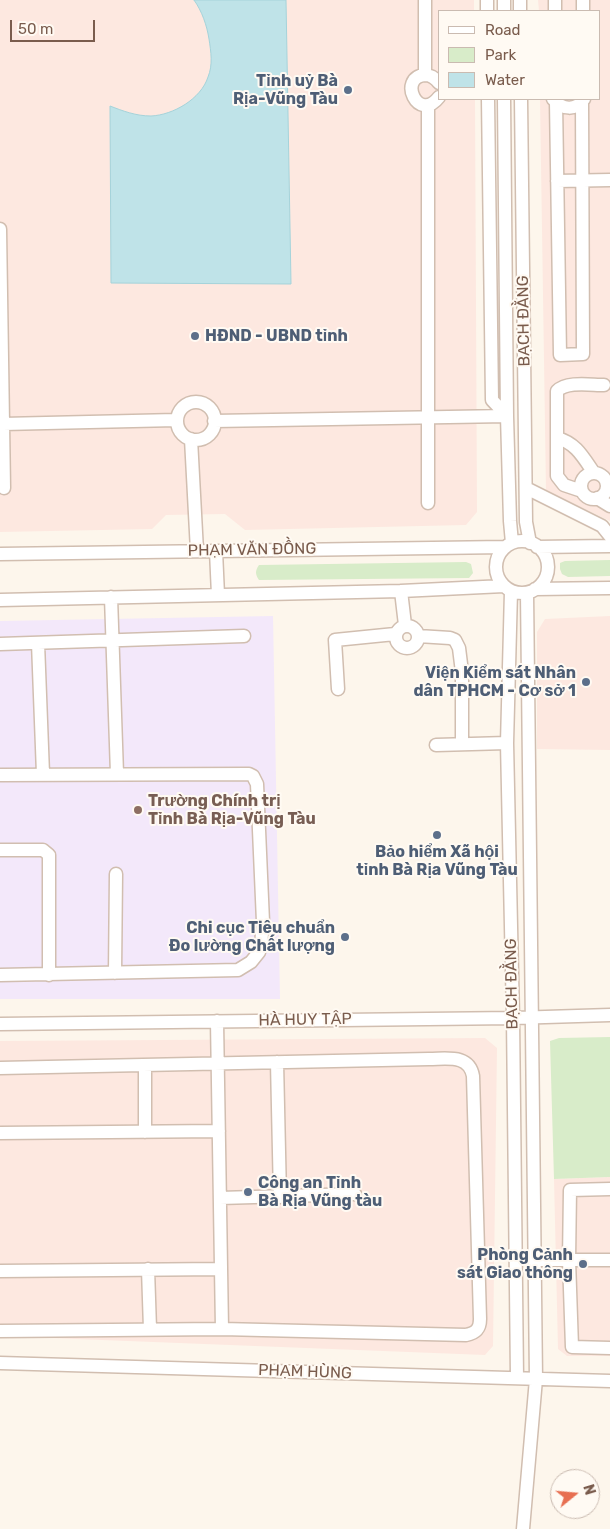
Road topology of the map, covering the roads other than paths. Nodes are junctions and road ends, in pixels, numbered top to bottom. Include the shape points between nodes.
1 (425, 0) edge
2 (425, 75) junction
3 (438, 82) edge
4 (438, 98) edge
5 (488, 100) edge
6 (504, 100) edge
7 (521, 100) edge
8 (555, 100) edge
9 (583, 100) edge
10 (428, 105) junction
11 (582, 180) junction
12 (610, 180) edge
13 (557, 181) junction
14 (0, 229) edge
15 (604, 385) dead end
16 (506, 416) junction
17 (428, 418) junction
18 (176, 420) junction
19 (214, 421) junction
20 (3, 424) junction
21 (557, 438) junction
22 (191, 439) junction
23 (602, 476) edge
24 (4, 488) dead end
25 (526, 488) junction
26 (589, 495) junction
27 (428, 503) dead end
28 (610, 506) edge
29 (578, 514) junction
30 (610, 536) edge
31 (508, 545) junction
32 (534, 545) junction
33 (610, 546) edge
34 (197, 551) junction
35 (216, 551) junction
36 (0, 554) edge
37 (610, 588) edge
38 (508, 589) junction
39 (401, 591) junction
40 (531, 591) junction
41 (218, 595) junction
42 (111, 597) junction
43 (0, 600) edge
44 (405, 625) junction
45 (395, 634) junction
46 (244, 636) dead end
47 (418, 636) junction
48 (112, 640) junction
49 (0, 644) edge
50 (38, 644) junction
51 (338, 689) dead end
52 (507, 743) junction
53 (462, 744) junction
54 (436, 745) dead end
55 (0, 774) edge
56 (43, 774) junction
57 (117, 774) junction
58 (0, 850) edge
59 (116, 874) dead end
60 (116, 973) junction
61 (49, 975) junction
62 (0, 976) edge
63 (610, 1015) edge
64 (532, 1017) junction
65 (513, 1018) junction
66 (217, 1021) junction
67 (0, 1024) edge
68 (277, 1062) junction
69 (218, 1064) junction
70 (145, 1065) junction
71 (0, 1068) edge
72 (219, 1131) junction
73 (145, 1132) junction
74 (0, 1133) edge
75 (610, 1189) edge
76 (355, 1194) dead end
77 (280, 1196) junction
78 (220, 1198) junction
79 (535, 1260) junction
80 (569, 1260) junction
81 (610, 1260) edge
82 (221, 1268) junction
83 (148, 1269) junction
84 (0, 1271) edge
85 (150, 1329) junction
86 (222, 1329) junction
87 (0, 1331) edge
88 (610, 1348) edge
89 (0, 1363) edge
90 (517, 1378) junction
91 (536, 1379) junction
92 (610, 1381) edge
93 (523, 1529) edge

1 - 2 street
2 - 3 street
2 - 10 street via 418,77 411,88 415,100
4 - 10 street
5 - 16 street, BẠCH ĐẰNG via 492,400
6 - 16 street, BẠCH ĐẰNG
7 - 25 street, BẠCH ĐẰNG
8 - 9 street via 571,108
8 - 13 street
9 - 11 street
10 - 17 street
11 - 12 street
11 - 13 street
11 - 13 street via 583,354 560,355
14 - 20 street
15 - 21 street via 568,386 557,391
16 - 17 street
16 - 31 street, BẠCH ĐẰNG
17 - 19 street
17 - 27 street
18 - 19 street via 184,405 196,402 208,406
18 - 20 street
18 - 22 street via 179,431
19 - 22 street via 213,429 205,438
20 - 24 street
21 - 23 street via 573,444
21 - 26 street via 557,476 564,485
22 - 34 street
23 - 26 street via 606,481 604,493
23 - 26 street via 587,475 581,482
25 - 29 street
25 - 32 street, BẠCH ĐẰNG via 526,522
26 - 28 street
26 - 29 street
29 - 30 street via 602,526
31 - 32 street via 521,541
31 - 35 street, PHẠM VĂN ĐỒNG
31 - 38 street via 496,562 499,579
32 - 33 street
32 - 40 street via 543,553 547,569 541,584
34 - 35 street, PHẠM VĂN ĐỒNG
34 - 36 street, PHẠM VĂN ĐỒNG
35 - 41 street
37 - 40 street
38 - 39 street
38 - 40 street via 519,593
38 - 52 street, BẠCH ĐẰNG
39 - 41 street
39 - 44 street
40 - 64 street, BẠCH ĐẰNG
41 - 42 street
42 - 43 street
42 - 48 street
44 - 45 street
44 - 47 street via 415,629
45 - 47 street via 398,645 406,648 414,645
45 - 51 street via 335,640
46 - 48 street
47 - 53 street via 450,638 459,648
48 - 50 street
48 - 57 street
49 - 50 street
50 - 56 street
52 - 53 street
52 - 65 street, BẠCH ĐẰNG
53 - 54 street
55 - 56 street
56 - 57 street
57 - 60 street via 253,776 257,784 263,922 259,952 238,970
58 - 61 street via 43,850 49,855
59 - 60 street
60 - 61 street
61 - 62 street
63 - 64 street, HÀ HUY TẬP
64 - 65 street, HÀ HUY TẬP
64 - 79 street, BẠCH ĐẰNG
65 - 66 street, HÀ HUY TẬP
65 - 90 street, BẠCH ĐẰNG
66 - 67 street, HÀ HUY TẬP
66 - 69 street
68 - 69 street
68 - 77 street
68 - 86 street via 437,1059 462,1060 472,1068 480,1326 473,1334 466,1335
69 - 70 street
69 - 72 street
70 - 71 street
70 - 73 street
72 - 73 street
72 - 78 street
73 - 74 street
75 - 80 street via 570,1190
76 - 77 street
77 - 78 street
78 - 82 street
79 - 80 street
79 - 91 street, BẠCH ĐẰNG
80 - 81 street
80 - 88 street via 572,1347
82 - 83 street
82 - 86 street
83 - 84 street
83 - 85 street
85 - 86 street
85 - 87 street
89 - 90 street, PHẠM HÙNG
90 - 91 street, PHẠM HÙNG
91 - 92 street, PHẠM HÙNG
91 - 93 street, BẠCH ĐẰNG

